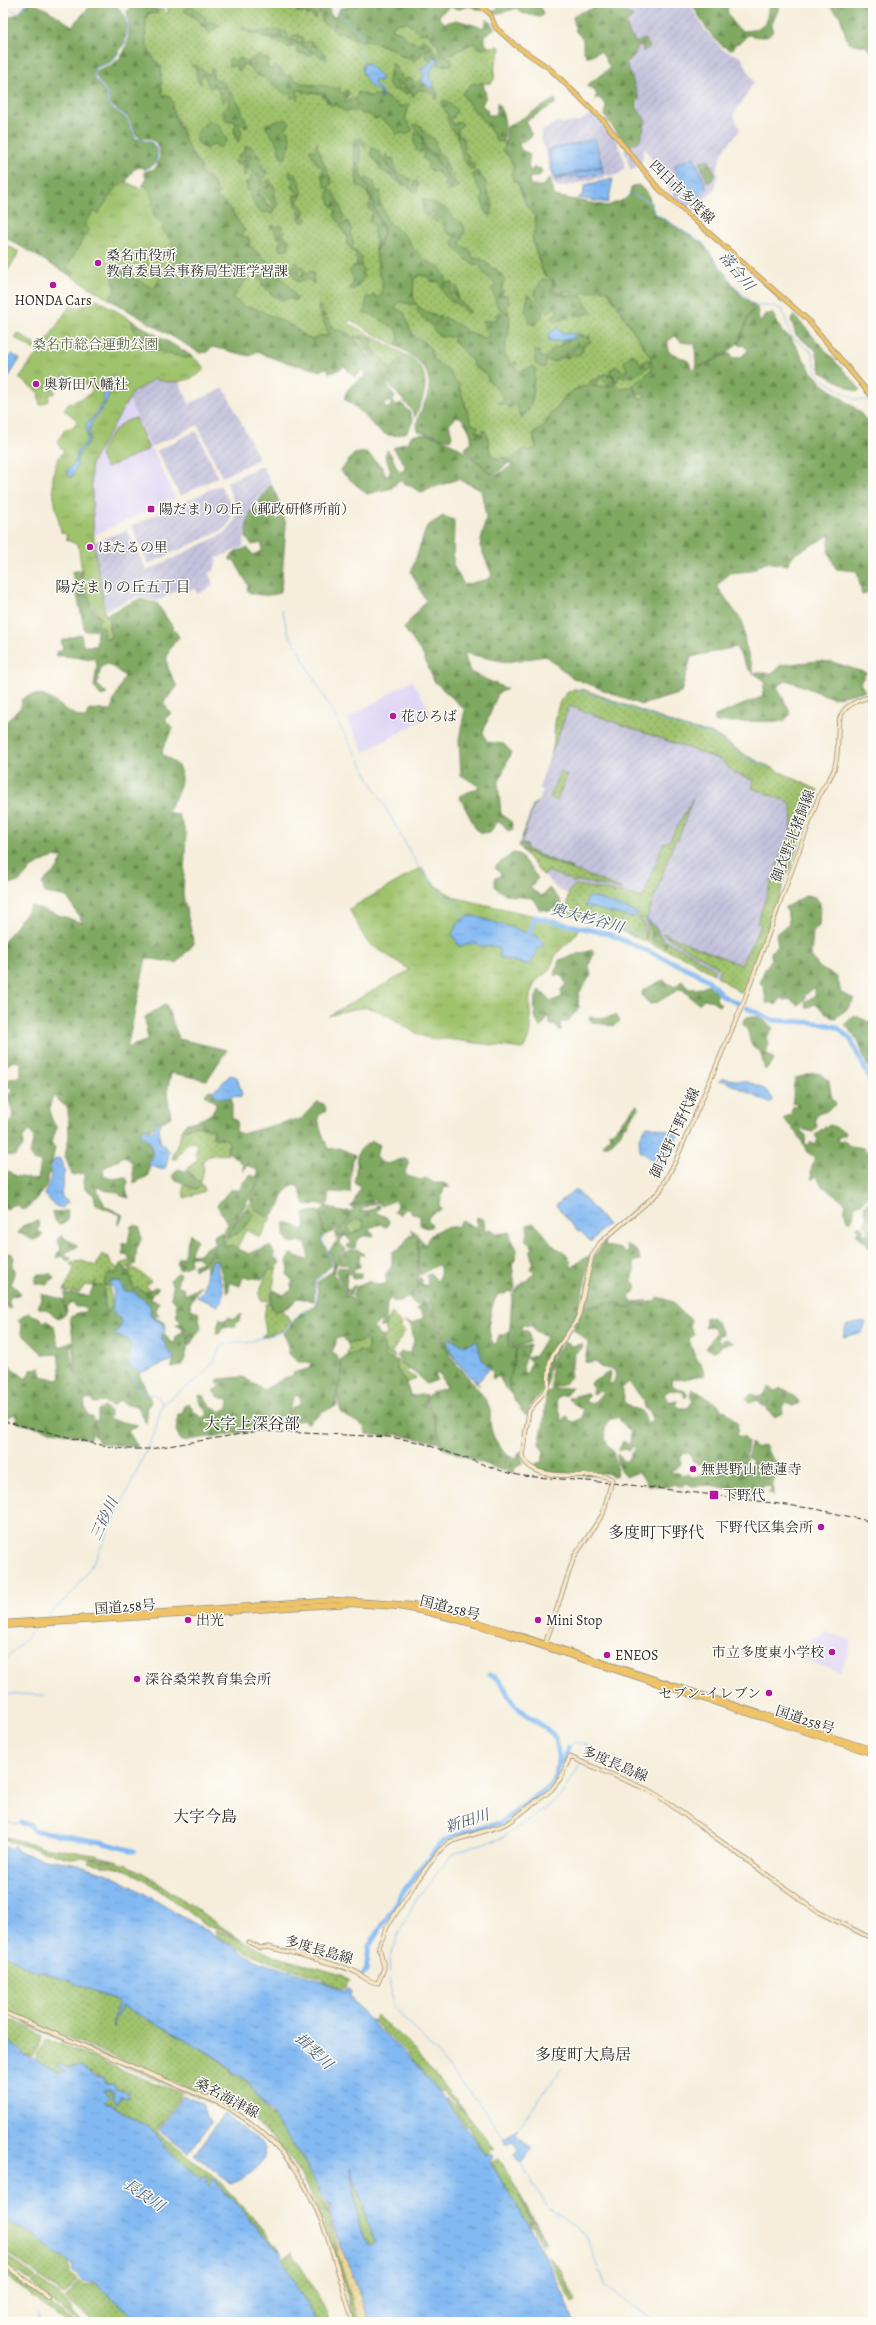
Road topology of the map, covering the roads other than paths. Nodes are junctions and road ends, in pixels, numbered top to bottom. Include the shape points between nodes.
1 (478, 3) edge
2 (873, 398) edge
3 (873, 696) edge
4 (744, 1001) joint
5 (42, 1622) junction
6 (3, 1623) edge
7 (3, 1626) edge
8 (545, 1645) junction
9 (873, 1750) edge
10 (873, 1754) edge
11 (873, 1939) edge
12 (249, 1942) dead end
13 (3, 2012) edge
14 (3, 2263) edge
15 (49, 2298) dead end
16 (353, 2322) edge

1 - 2 main road, 四日市多度線 via 490,14 496,28 515,45 549,68 602,119 659,189 807,319
3 - 4 main road, 御衣野北猪飼線 via 852,702 840,716 834,769 819,796
4 - 8 main road, 御衣野下野代線 via 667,1180 653,1199 600,1242 592,1256 579,1314 550,1362 548,1387 529,1411 521,1449 524,1462 531,1469 538,1472 608,1476 612,1480 603,1514 574,1557
5 - 6 highway, 国道258号
5 - 7 highway, 国道258号
5 - 8 highway, 国道258号 via 290,1606 370,1604 446,1616
8 - 9 highway, 国道258号
8 - 10 highway, 国道258号
11 - 12 main road, 多度長島線 via 818,1912 653,1792 570,1757 560,1779 551,1790 511,1821 449,1842 440,1850 416,1882 381,1939 379,1950 384,1968 378,1983 369,1982 358,1973 336,1964 268,1947 260,1948
13 - 16 main road, 桑名海津線 via 219,2103 251,2121 271,2138 296,2170 318,2210
14 - 15 main road

